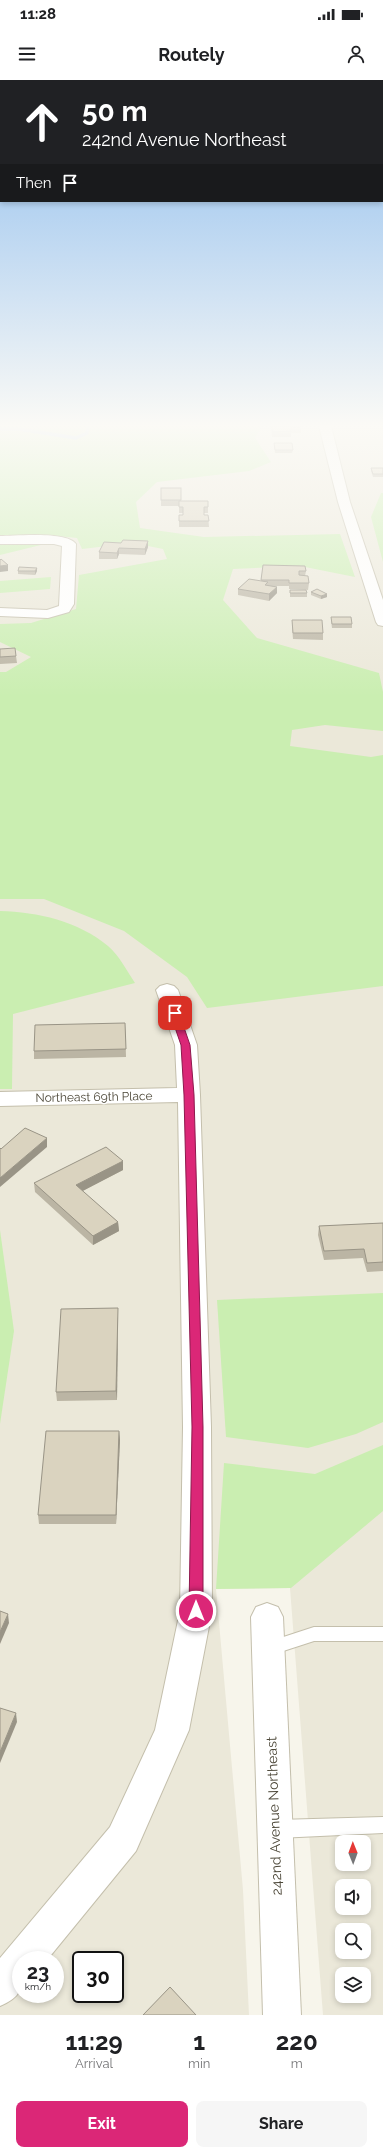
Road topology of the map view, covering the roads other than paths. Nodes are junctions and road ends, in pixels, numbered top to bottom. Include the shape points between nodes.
1 (349, 516) edge
2 (0, 540) edge
3 (0, 612) edge
4 (383, 622) edge
5 (167, 990) dead end
6 (189, 1095) junction
7 (0, 1099) edge
8 (268, 1633) joint
9 (383, 1634) edge
10 (383, 1825) edge
11 (275, 1829) junction
12 (30, 1951) edge
13 (12, 1973) edge
14 (0, 1987) edge
15 (282, 2015) edge

1 - 4 street
2 - 3 street via 55,540 69,544 67,604 64,609 48,614
5 - 6 street via 186,1045
6 - 7 street, Northeast 69th Place
6 - 12 street via 197,1427 196,1611 172,1730 123,1839
8 - 9 lane
8 - 11 street, 242nd Avenue Northeast
10 - 11 lane
11 - 15 street, 242nd Avenue Northeast
13 - 14 street

